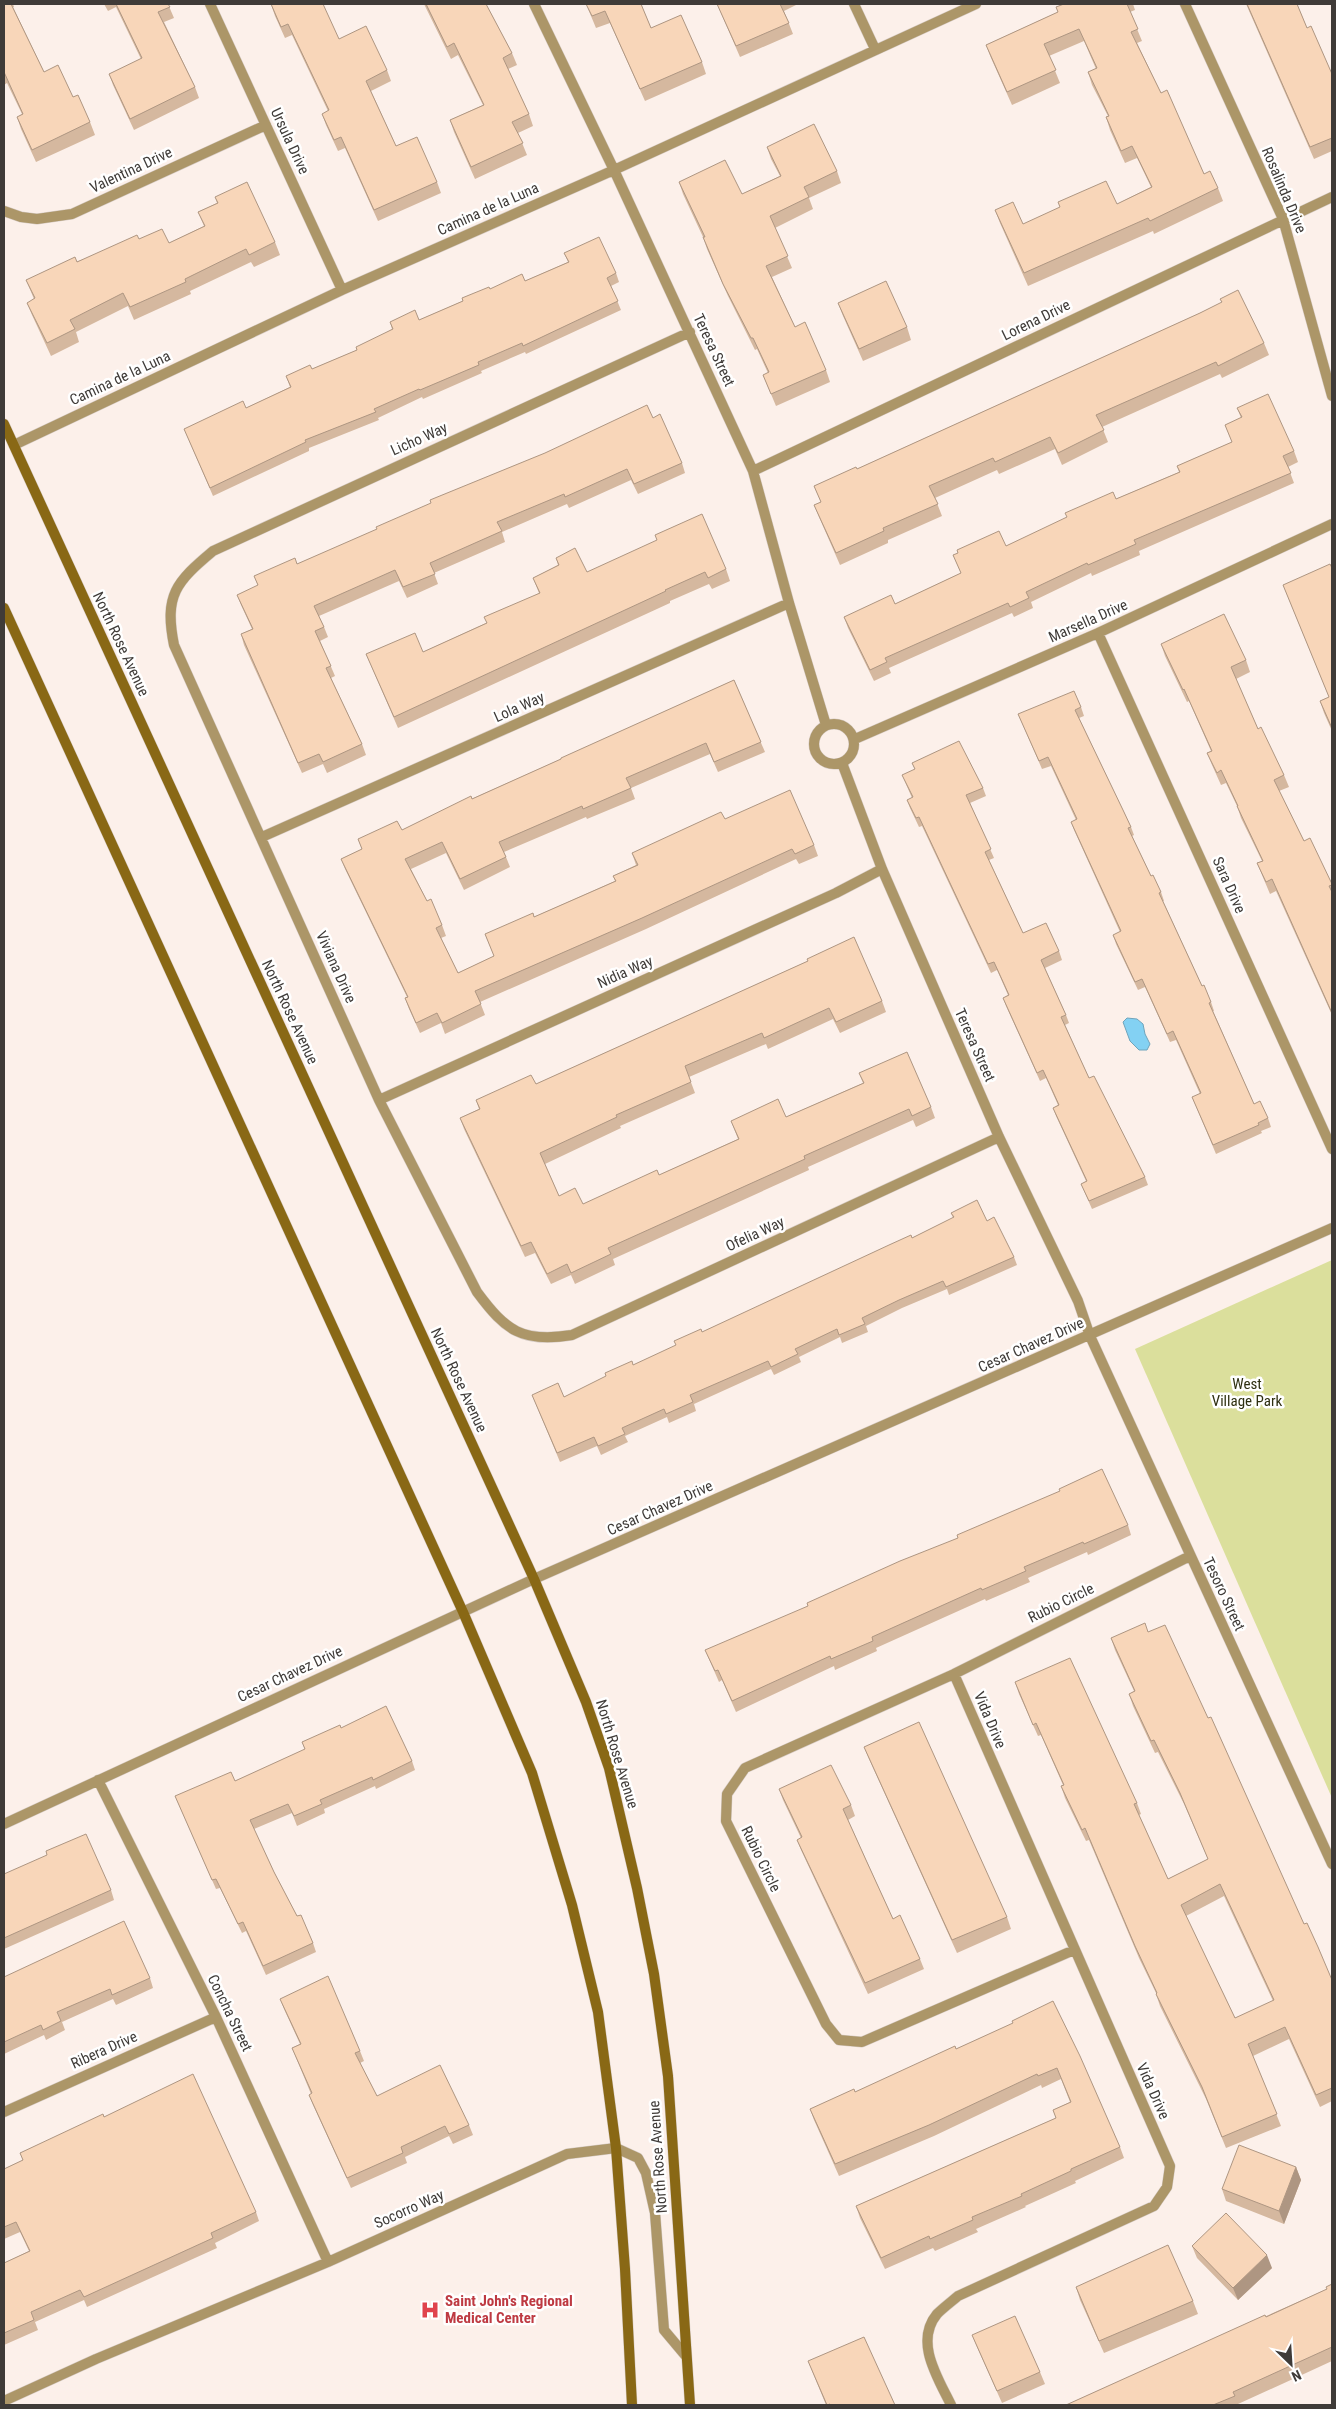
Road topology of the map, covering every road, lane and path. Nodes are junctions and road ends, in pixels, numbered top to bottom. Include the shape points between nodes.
1 (210, 4) edge
2 (534, 4) edge
3 (854, 4) edge
4 (976, 4) edge
5 (1184, 4) edge
6 (875, 49) junction
7 (266, 125) junction
8 (614, 170) junction
9 (1332, 197) edge
10 (4, 211) edge
11 (1283, 219) junction
12 (342, 290) junction
13 (690, 332) junction
14 (1332, 396) edge
15 (4, 424) edge
16 (14, 445) junction
17 (754, 471) junction
18 (1332, 524) edge
19 (174, 591) joint
20 (789, 603) junction
21 (4, 608) edge
22 (1098, 634) junction
23 (826, 725) junction
24 (855, 739) junction
25 (842, 762) junction
26 (262, 837) junction
27 (882, 869) junction
28 (379, 1100) junction
29 (1000, 1137) junction
30 (1332, 1149) edge
31 (1332, 1228) edge
32 (520, 1333) joint
33 (1090, 1336) junction
34 (1190, 1556) junction
35 (534, 1580) junction
36 (463, 1612) junction
37 (954, 1674) junction
38 (98, 1780) junction
39 (4, 1824) edge
40 (1332, 1864) edge
41 (1074, 1950) junction
42 (216, 2017) junction
43 (4, 2112) edge
44 (616, 2148) junction
45 (328, 2262) junction
46 (686, 2354) junction
47 (4, 2401) edge
48 (632, 2405) edge
49 (690, 2405) edge
50 (951, 2405) edge

1 - 7 street, Ursula Drive
2 - 8 street, Teresa Street
3 - 6 street
4 - 6 street, Camina de la Luna
5 - 11 street, Rosalinda Drive
6 - 8 street, Camina de la Luna
7 - 10 street, Valentina Drive via 72,214 37,219
7 - 12 street, Ursula Drive
8 - 12 street, Camina de la Luna
8 - 13 street, Teresa Street
9 - 11 street, Lorena Drive
11 - 14 street, Rosalinda Drive
11 - 17 street, Lorena Drive
12 - 16 street, Camina de la Luna
13 - 17 street, Teresa Street
13 - 19 street, Licho Way via 212,551 188,572
15 - 16 main road, North Rose Avenue
16 - 35 main road, North Rose Avenue
17 - 20 street, Teresa Street
18 - 22 street, Marsella Drive
19 - 26 street, Viviana Drive via 170,624 174,645
20 - 23 street, Teresa Street
20 - 26 street, Lola Way
21 - 36 main road
22 - 24 street, Marsella Drive
22 - 30 street, Sara Drive
23 - 24 street via 836,723 847,727
23 - 25 street via 815,736 815,752 828,763
24 - 25 street via 852,754
25 - 27 street, Teresa Street
26 - 28 street, Viviana Drive
27 - 28 street, Nidia Way via 836,893
27 - 29 street, Teresa Street
28 - 32 street, Viviana Drive via 476,1292 496,1319
29 - 32 street, Ofelia Way via 572,1335 551,1338
29 - 33 street, Teresa Street via 1078,1301
31 - 33 street, Cesar Chavez Drive
33 - 34 street, Tesoro Street
33 - 35 street, Cesar Chavez Drive
34 - 37 street, Rubio Circle
34 - 40 street, Tesoro Street
35 - 36 street, Cesar Chavez Drive
35 - 46 main road, North Rose Avenue via 586,1702 609,1768 638,1888 668,2076
36 - 38 street, Cesar Chavez Drive
36 - 44 main road via 532,1772 572,1905 598,2012
37 - 41 street, Vida Drive
37 - 41 street, Rubio Circle via 745,1768 727,1794 726,1821 826,2024 839,2040 862,2042
38 - 39 street, Cesar Chavez Drive
38 - 42 street, Concha Street
41 - 50 street, Vida Drive via 1170,2166 1167,2187 1154,2206 958,2296 937,2314 929,2329 927,2349
42 - 43 street, Ribera Drive
42 - 45 street, Concha Street
44 - 45 street, Socorro Way via 567,2154
44 - 46 street via 638,2158 646,2173 655,2213 664,2330
44 - 48 main road
45 - 47 street, Socorro Way
46 - 49 main road, North Rose Avenue

